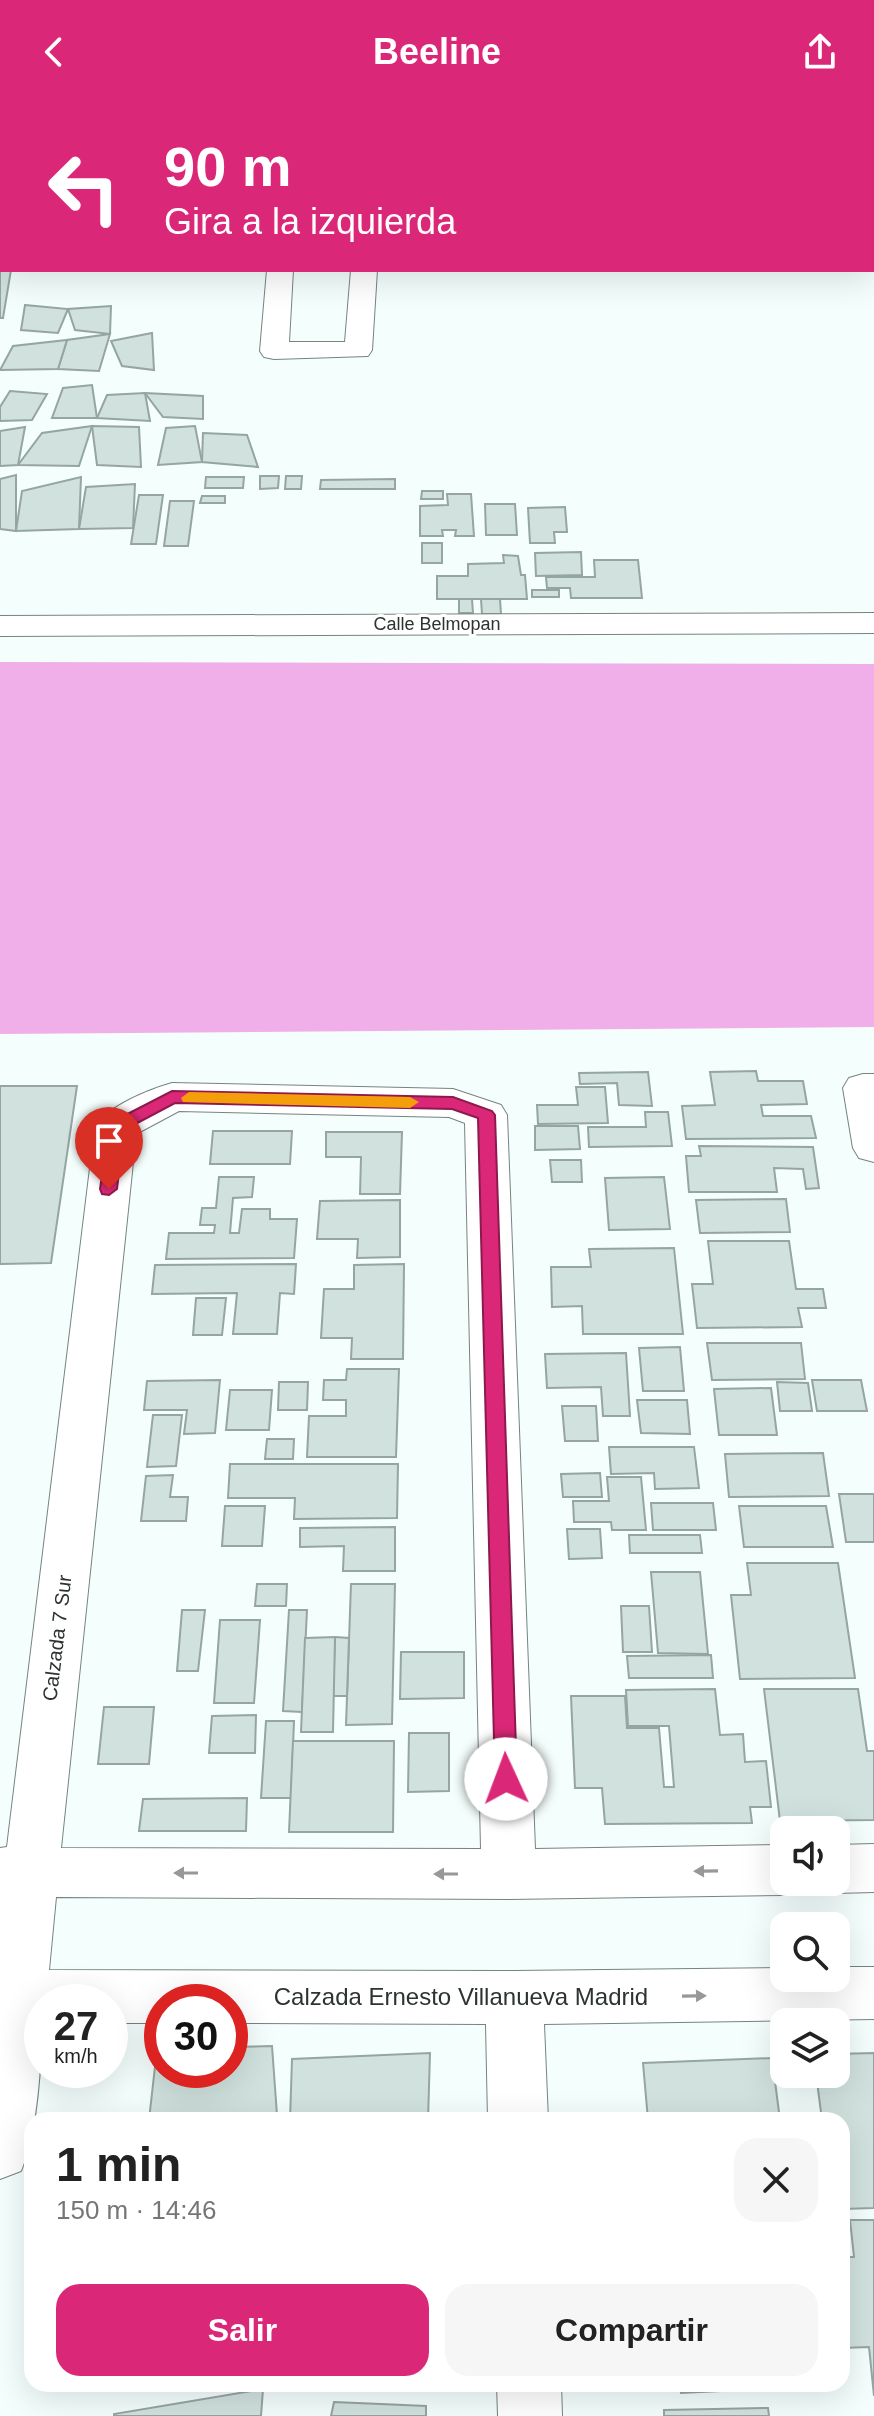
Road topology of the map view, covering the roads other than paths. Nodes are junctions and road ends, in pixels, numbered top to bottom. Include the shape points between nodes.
1 (280, 272) edge
2 (364, 272) edge
3 (874, 623) edge
4 (0, 626) edge
5 (869, 1088) edge
6 (874, 1148) edge
7 (874, 1868) edge
8 (850, 1869) edge
9 (770, 1870) edge
10 (15, 1872) edge
11 (509, 1874) junction
12 (874, 1993) edge
13 (9, 1995) edge
14 (514, 1998) junction
15 (518, 2112) edge
16 (0, 2150) edge
17 (529, 2392) edge
18 (530, 2416) edge

1 - 2 street via 274,351 358,350
3 - 4 street, Calle Belmopan
5 - 6 street
7 - 8 street
9 -> 11 street
11 -> 10 street
10 - 11 street, Calzada 7 Sur via 116,1127 172,1097 453,1103 486,1115
10 - 13 street, Calzada 7 Sur
14 -> 12 street, Calzada Ernesto Villanueva Madrid
13 - 14 street, Calzada Ernesto Villanueva Madrid
13 - 16 street, Calzada 7 Sur
14 - 15 street
17 - 18 street

